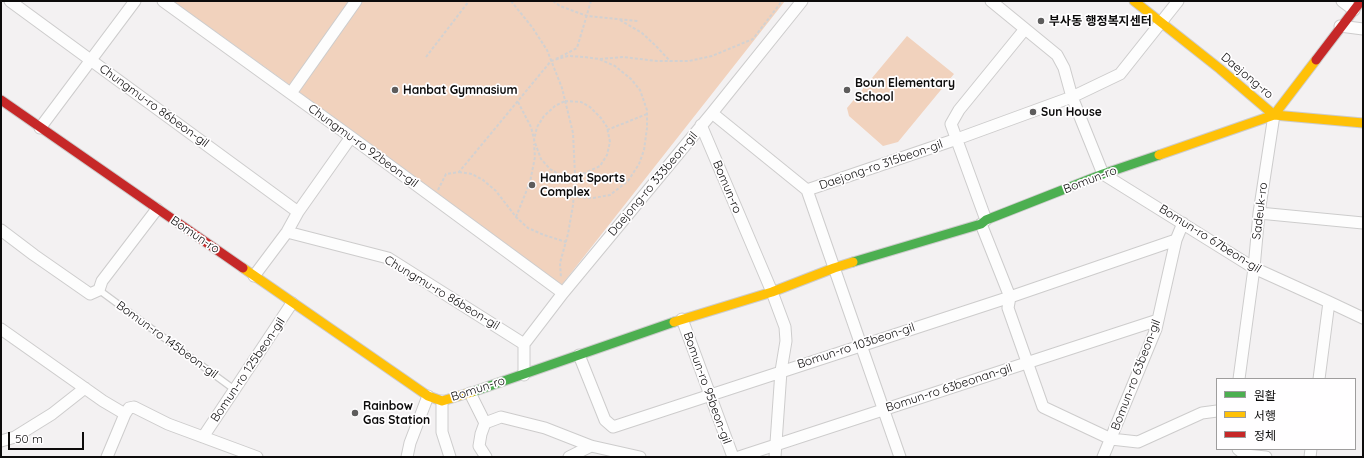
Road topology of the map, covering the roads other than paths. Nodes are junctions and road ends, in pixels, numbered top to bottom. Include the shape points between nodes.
1 (10, 1) edge
2 (136, 1) edge
3 (163, 1) edge
4 (356, 1) edge
5 (802, 1) edge
6 (991, 1) edge
7 (1134, 1) edge
8 (1178, 1) edge
9 (1342, 1) edge
10 (1357, 5) edge
11 (1161, 23) junction
12 (1340, 26) junction
13 (1025, 29) junction
14 (1363, 29) edge
15 (91, 60) junction
16 (291, 93) junction
17 (1072, 97) junction
18 (1, 100) edge
19 (712, 113) junction
20 (1274, 115) junction
21 (1363, 123) edge
22 (701, 126) junction
23 (40, 128) junction
24 (351, 137) junction
25 (957, 139) junction
26 (1103, 174) junction
27 (807, 190) junction
28 (157, 209) junction
29 (298, 212) junction
30 (1259, 213) junction
31 (983, 222) junction
32 (1183, 223) junction
33 (1363, 223) edge
34 (1, 230) edge
35 (287, 232) junction
36 (1176, 240) junction
37 (834, 268) junction
38 (1254, 268) junction
39 (254, 276) junction
40 (101, 286) junction
41 (772, 292) junction
42 (563, 293) junction
43 (1010, 296) junction
44 (1329, 302) junction
45 (292, 303) junction
46 (1363, 318) edge
47 (682, 319) junction
48 (1158, 320) junction
49 (1, 329) edge
50 (524, 344) junction
51 (860, 345) junction
52 (579, 355) junction
53 (1027, 362) junction
54 (781, 371) junction
55 (524, 375) junction
56 (1239, 378) edge
57 (1319, 378) edge
58 (85, 388) junction
59 (234, 390) junction
60 (470, 393) junction
61 (710, 395) junction
62 (428, 396) junction
63 (442, 401) junction
64 (883, 410) junction
65 (1216, 411) edge
66 (125, 414) junction
67 (486, 423) junction
68 (203, 437) junction
69 (1111, 439) junction
70 (1, 441) edge
71 (776, 445) junction
72 (591, 446) junction
73 (1243, 454) edge
74 (107, 457) edge
75 (257, 457) edge
76 (407, 457) edge
77 (450, 457) edge
78 (486, 457) edge
79 (569, 457) edge
80 (640, 457) edge
81 (733, 457) edge
82 (739, 457) edge
83 (775, 457) edge
84 (900, 457) edge
85 (1103, 457) edge
86 (1266, 457) edge

1 - 15 street, Chungmu-ro 86beon-gil
2 - 15 street
3 - 16 street, Chungmu-ro 92beon-gil
4 - 16 street
5 - 19 street, Daejong-ro 333beon-gil
6 - 13 street
7 - 11 main road, Daejong-ro
8 - 11 street, Daejong-ro 315beon-gil
9 - 10 street
10 - 12 main road
11 - 17 street, Daejong-ro 315beon-gil via 1120,74
11 - 20 main road, Daejong-ro
12 - 14 street
12 - 20 main road
13 - 17 street via 1057,55 1064,68
13 - 25 street, Daejong-ro 315beon-gil via 959,110 951,124
15 - 23 street
15 - 29 street, Chungmu-ro 86beon-gil
16 - 24 street, Chungmu-ro 92beon-gil
17 - 25 street, Daejong-ro 315beon-gil
17 - 26 street
18 - 23 main road, Bomun-ro
19 - 22 street, Daejong-ro 333beon-gil
19 - 27 street, Daejong-ro 315beon-gil
20 - 21 main road, Daejong-ro
20 - 26 main road, Bomun-ro
20 - 30 street, Sadeuk-ro
22 - 41 street, Bomun-ro
22 - 42 street, Daejong-ro 333beon-gil
23 - 28 main road, Bomun-ro
24 - 29 street
24 - 42 street, Chungmu-ro 92beon-gil
25 - 27 street, Daejong-ro 315beon-gil
25 - 31 street
26 - 31 main road, Bomun-ro
26 - 32 street, Bomun-ro 67beon-gil
27 - 37 street
28 - 39 main road, Bomun-ro
28 - 40 street, Bomun-ro
29 - 35 street
30 - 33 street
30 - 38 street, Sadeuk-ro
31 - 37 main road, Bomun-ro
31 - 43 street
32 - 36 street, Bomun-ro 63beon-gil
32 - 38 street, Bomun-ro 67beon-gil
34 - 40 street via 90,294
35 - 39 street
35 - 50 street, Chungmu-ro 86beon-gil via 388,258
36 - 43 street, Bomun-ro 103beon-gil
36 - 48 street, Bomun-ro 63beon-gil
37 - 41 main road, Bomun-ro
37 - 51 street
38 - 44 street, Bomun-ro 67beon-gil
38 - 56 street, Sadeuk-ro
39 - 45 main road, Bomun-ro
40 - 59 lane, Bomun-ro 145beon-gil
41 - 47 main road, Bomun-ro
41 - 54 street via 785,326 786,340
42 - 50 street, Daejong-ro 333beon-gil
43 - 51 street, Bomun-ro 103beon-gil
43 - 53 street via 1008,308
44 - 46 street, Bomun-ro 67beon-gil
44 - 57 street
45 - 59 street, Bomun-ro 125beon-gil
45 - 62 main road, Bomun-ro
47 - 52 main road, Bomun-ro
47 - 61 street, Bomun-ro 95beon-gil
48 - 53 street, Bomun-ro 63beonan-gil
48 - 69 street, Bomun-ro 63beon-gil
49 - 58 street
50 - 55 street
51 - 54 street, Bomun-ro 103beon-gil
51 - 64 street
52 - 55 main road, Bomun-ro
52 - 61 street, Bomun-ro 103beon-gil via 605,420 613,426
53 - 64 street, Bomun-ro 63beonan-gil
53 - 69 street via 1043,407
54 - 61 street, Bomun-ro 103beon-gil
54 - 71 street
55 - 60 main road, Bomun-ro
58 - 66 street
58 - 70 street via 52,414 15,437
59 - 68 street, Bomun-ro 125beon-gil
60 - 63 main road, Bomun-ro
60 - 67 street
61 - 81 street, Bomun-ro 95beon-gil
62 - 63 main road, Bomun-ro
62 - 76 street
63 - 77 street via 442,432
64 - 71 street, Bomun-ro 63beonan-gil
64 - 84 street
65 - 69 street via 1202,413 1138,442
66 - 68 street, Bomun-ro 125beon-gil via 129,408 134,407 168,424
66 - 74 street
67 - 72 street via 501,417 545,428
67 - 78 street via 479,446
68 - 75 street, Bomun-ro 125beon-gil
69 - 85 street, Bomun-ro 63beon-gil
71 - 82 street, Bomun-ro 63beonan-gil
71 - 83 street
72 - 79 street
72 - 80 street
73 - 86 street

